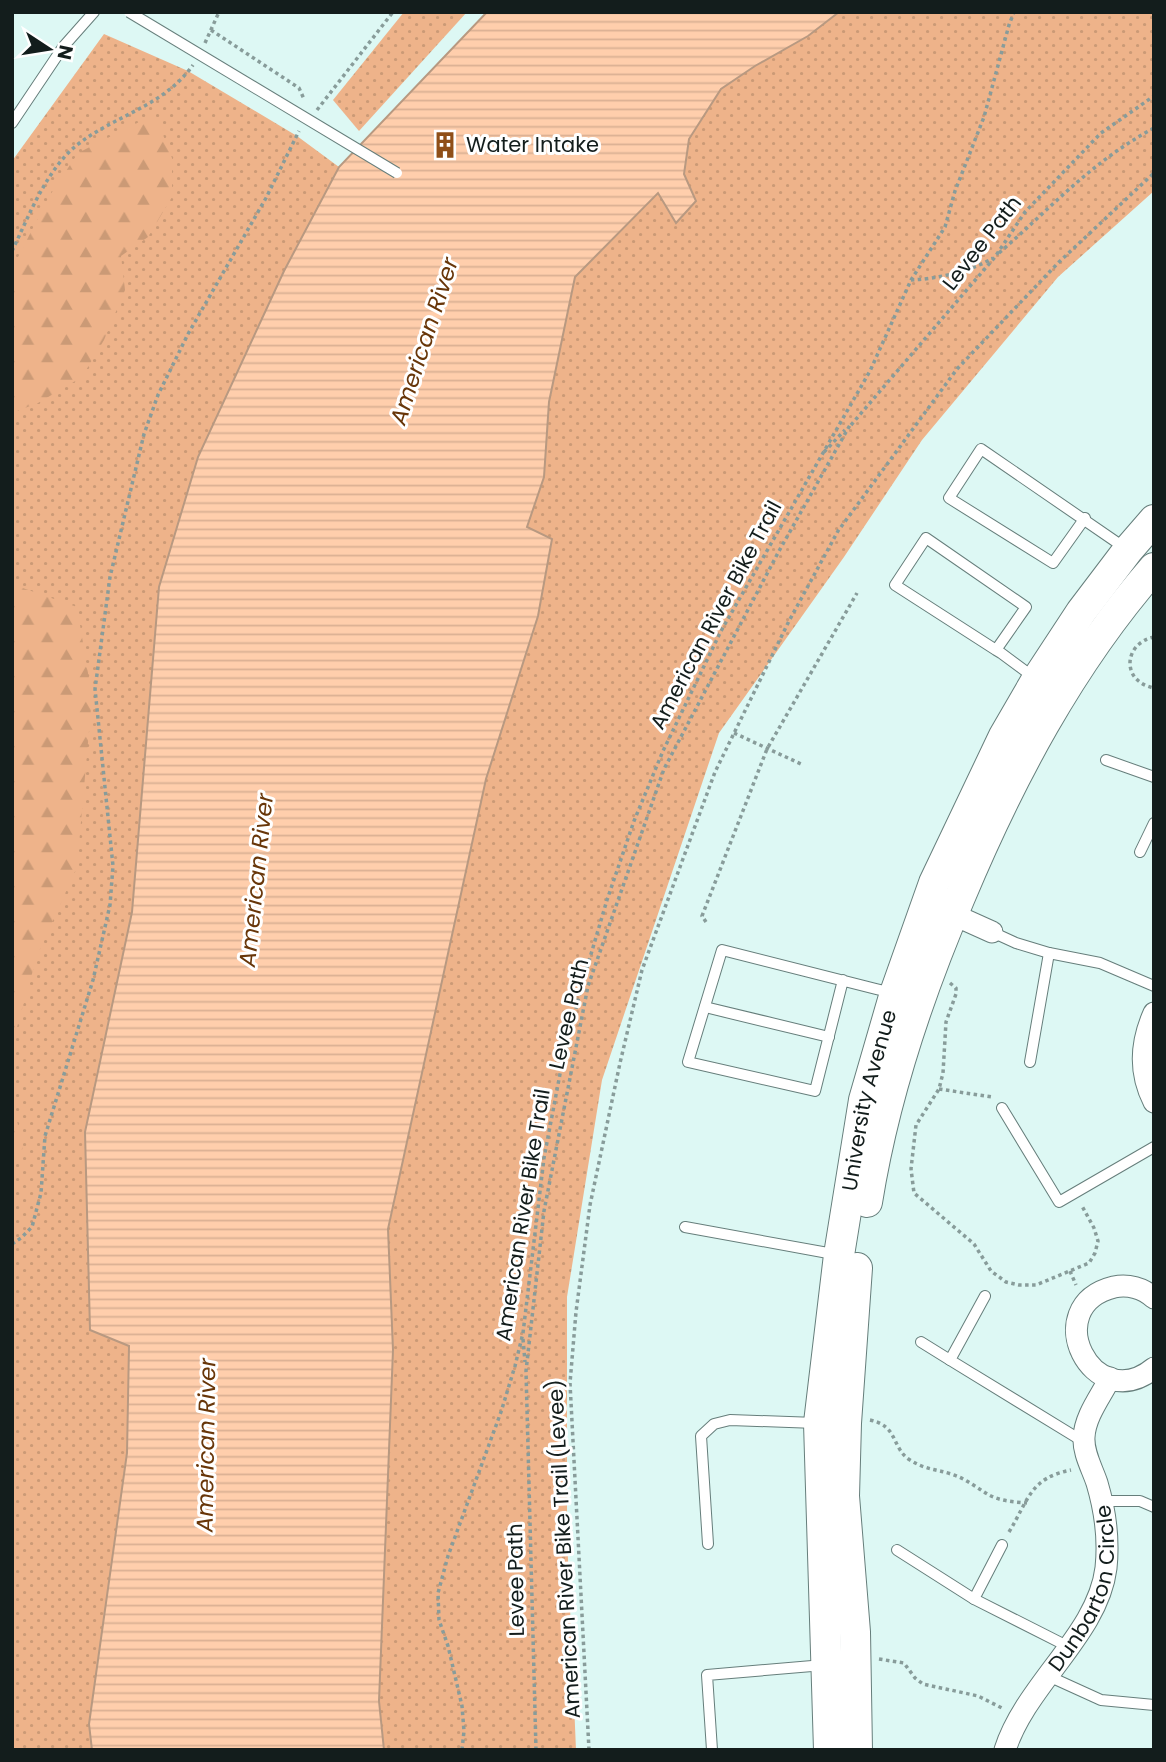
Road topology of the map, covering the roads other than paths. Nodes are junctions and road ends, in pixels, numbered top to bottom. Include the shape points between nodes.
1 (94, 12) edge
2 (129, 12) edge
3 (12, 123) edge
4 (397, 173) dead end
5 (1084, 518) junction
6 (1154, 520) edge
7 (1128, 550) junction
8 (1154, 568) edge
9 (996, 650) junction
10 (1049, 688) junction
11 (1106, 760) dead end
12 (1154, 777) edge
13 (1154, 823) edge
14 (1140, 852) dead end
15 (952, 914) junction
16 (992, 932) joint
17 (1049, 953) junction
18 (843, 980) junction
19 (1154, 986) edge
20 (907, 997) junction
21 (705, 1007) junction
22 (1154, 1013) edge
23 (829, 1037) junction
24 (1030, 1062) dead end
25 (1154, 1102) edge
26 (1002, 1108) road end
27 (1154, 1147) edge
28 (685, 1227) dead end
29 (849, 1256) junction
30 (1153, 1295) edge
31 (985, 1296) dead end
32 (921, 1342) dead end
33 (950, 1360) junction
34 (1154, 1368) edge
35 (1110, 1378) junction
36 (819, 1423) junction
37 (1084, 1442) junction
38 (1101, 1501) junction
39 (1154, 1507) edge
40 (708, 1544) dead end
41 (1002, 1545) road end
42 (897, 1550) dead end
43 (974, 1599) junction
44 (1069, 1647) junction
45 (846, 1663) junction
46 (1046, 1675) junction
47 (1154, 1705) edge
48 (712, 1750) edge
49 (829, 1750) edge
50 (856, 1750) edge
51 (1004, 1750) edge

1 - 3 lane via 63,47
2 - 4 lane, bridge
5 - 5 lane via 981,449 949,498 1053,563
5 - 7 lane
6 - 7 street, University Avenue
7 - 10 street, University Avenue via 1081,612
8 - 10 street, University Avenue via 1097,642
9 - 9 lane via 895,585 926,538 1026,607
9 - 10 lane
10 - 15 street, University Avenue via 1019,767
10 - 20 street, University Avenue via 1004,736 933,883
11 - 12 lane
13 - 14 lane
15 - 16 street
15 - 20 street, University Avenue via 923,984
16 - 17 lane
17 - 19 lane via 1100,963
17 - 24 lane
18 - 20 lane
18 - 21 lane via 722,950
18 - 23 lane
20 - 29 street, University Avenue via 864,1100
21 - 23 lane
21 - 23 lane via 688,1062 815,1091
22 - 25 street via 1142,1061 1146,1088
26 - 27 lane via 1059,1202
28 - 29 lane
29 - 36 street, University Avenue
29 - 45 street, University Avenue via 855,1285 844,1496
30 - 35 street via 1136,1287 1104,1289 1080,1312 1076,1328 1080,1352 1095,1371
31 - 33 lane
32 - 33 lane
33 - 37 lane
34 - 35 street via 1135,1378
35 - 37 street via 1085,1429
36 - 40 lane via 730,1420 714,1424 701,1436
36 - 45 street, University Avenue
37 - 38 street, Dunbarton Circle
38 - 39 lane via 1140,1501
38 - 44 street, Dunbarton Circle via 1107,1545 1102,1588 1087,1622
41 - 43 lane
42 - 43 lane
43 - 44 lane
44 - 46 street, Dunbarton Circle
45 - 48 lane via 707,1675
45 - 49 street, University Avenue
45 - 50 street, University Avenue
46 - 47 lane via 1101,1700
46 - 51 street, Dunbarton Circle

